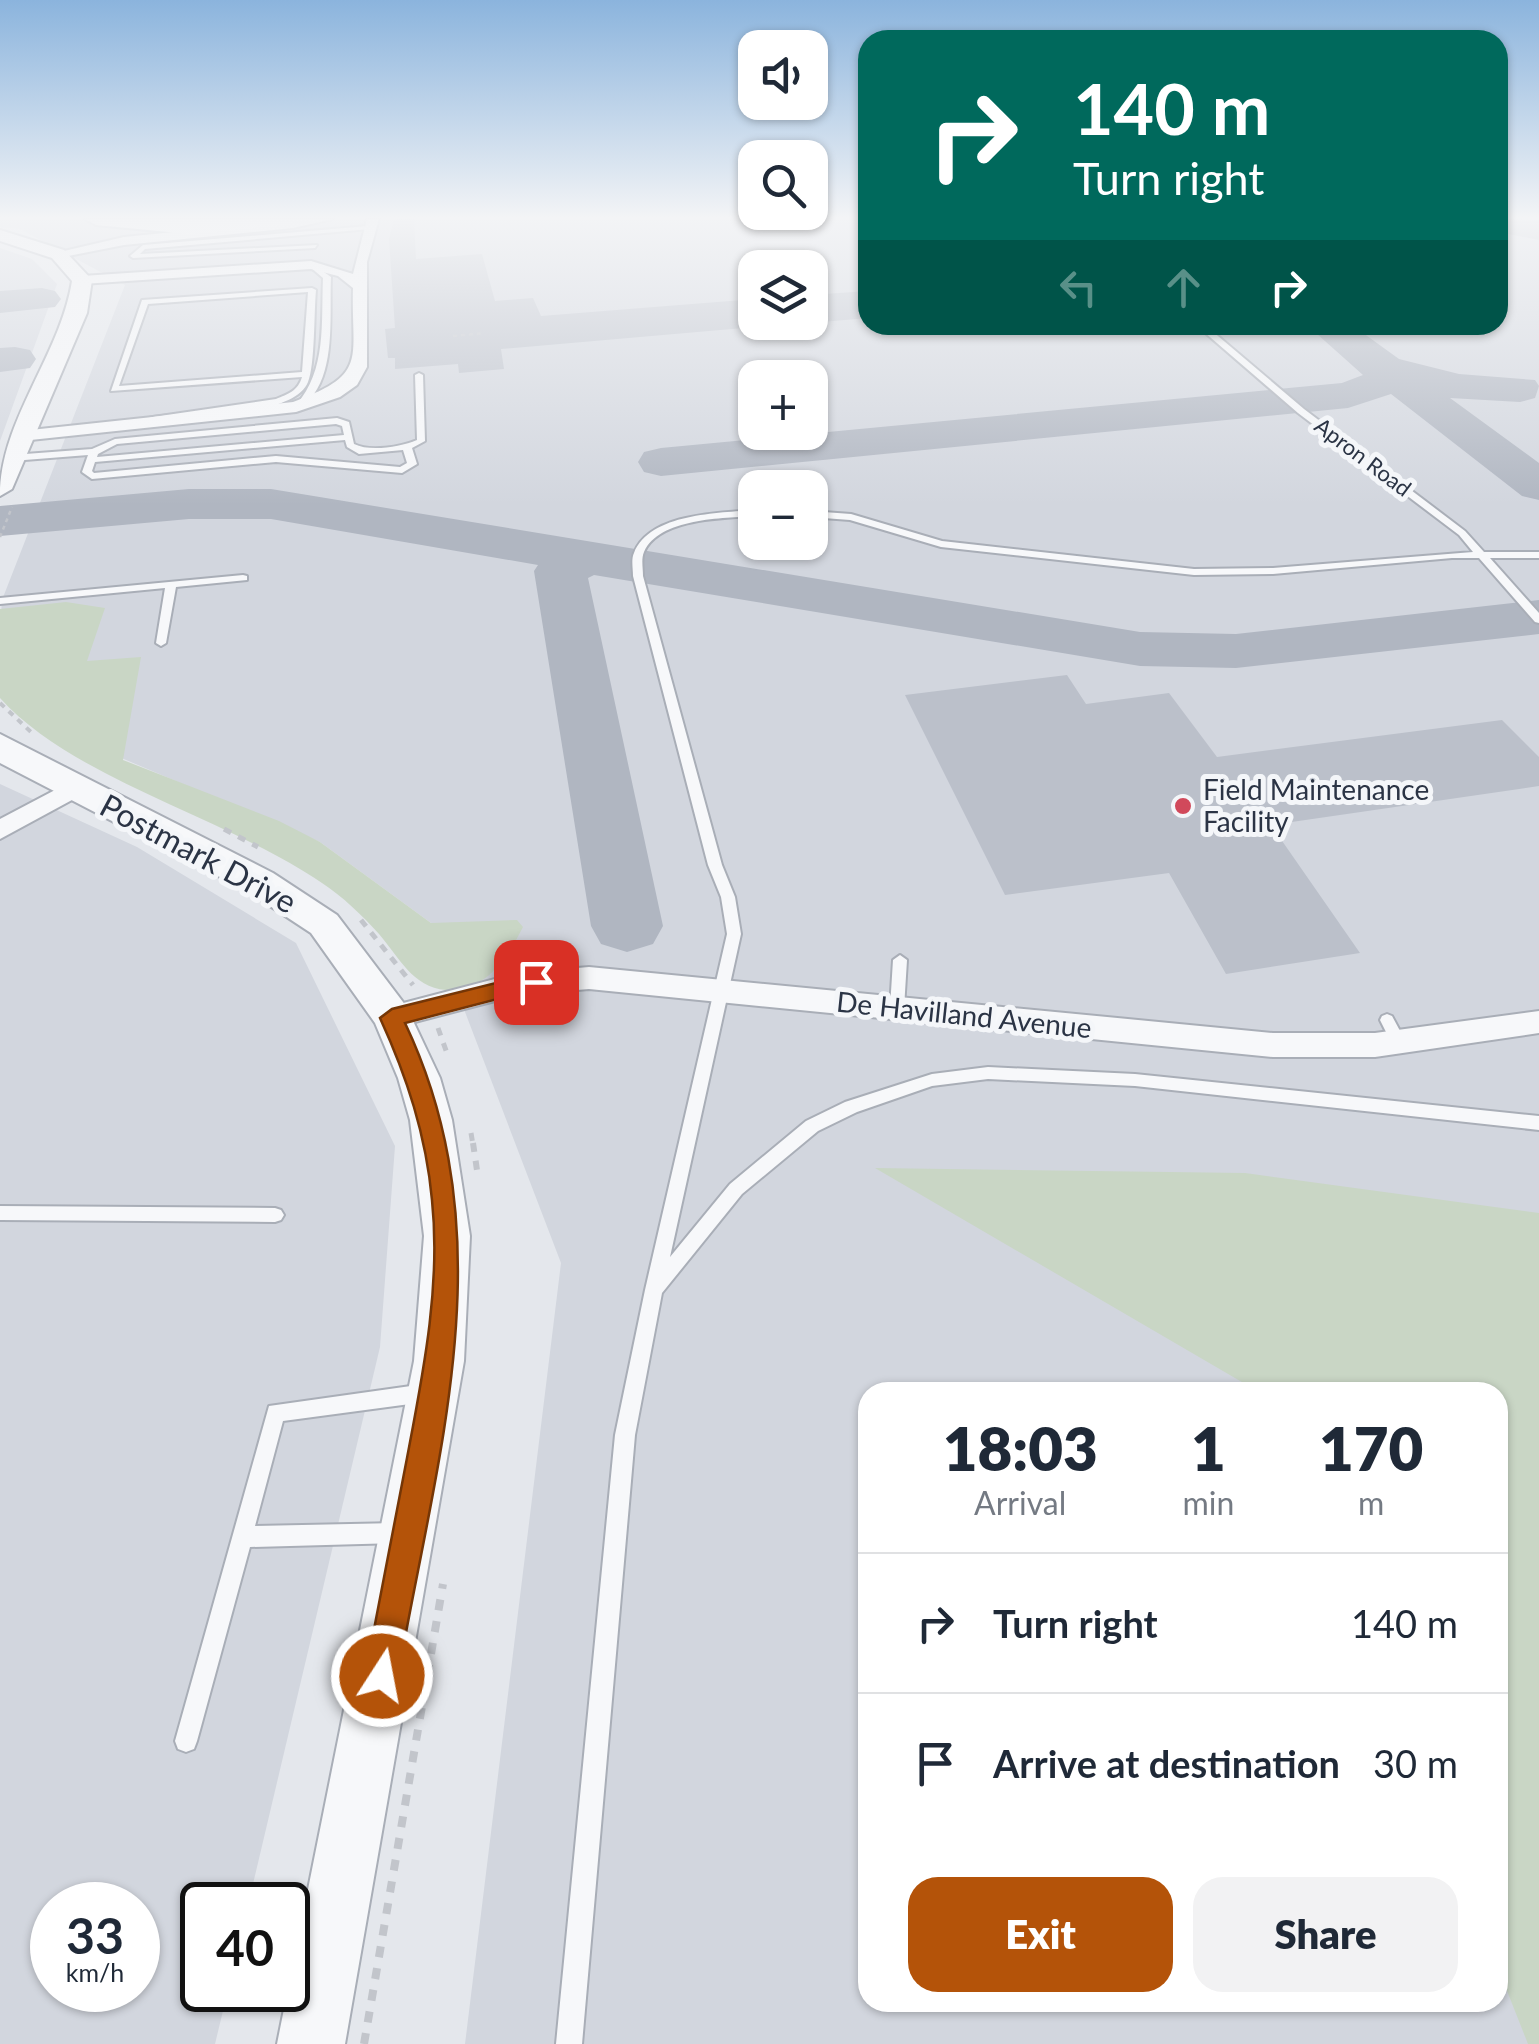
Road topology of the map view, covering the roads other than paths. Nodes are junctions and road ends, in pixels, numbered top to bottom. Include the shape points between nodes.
1 (76, 314) edge
2 (141, 314) edge
3 (310, 314) edge
4 (325, 314) edge
5 (360, 314) edge
6 (1212, 335) edge
7 (304, 374) junction
8 (419, 375) dead end
9 (296, 408) junction
10 (132, 425) junction
11 (348, 436) junction
12 (17, 447) junction
13 (407, 447) junction
14 (93, 456) junction
15 (0, 489) edge
16 (828, 515) edge
17 (738, 516) edge
18 (1484, 554) junction
19 (1539, 555) edge
20 (243, 578) dead end
21 (170, 585) junction
22 (0, 601) edge
23 (1539, 620) edge
24 (161, 643) dead end
25 (17, 739) edge
26 (74, 788) junction
27 (0, 830) edge
28 (900, 960) dead end
29 (724, 990) junction
30 (897, 1008) junction
31 (411, 1012) junction
32 (1539, 1022) edge
33 (1539, 1124) edge
34 (0, 1213) edge
35 (276, 1215) dead end
36 (654, 1290) junction
37 (434, 1392) junction
38 (409, 1533) junction
39 (242, 1537) junction
40 (186, 1741) dead end
41 (311, 2044) edge
42 (569, 2044) edge

1 - 12 street
2 - 7 lane via 114,389
3 - 7 lane
4 - 9 lane via 322,375
5 - 9 street via 359,367 351,382
6 - 18 lane, Apron Road
7 - 10 lane via 297,396 287,401 157,415
8 - 13 lane via 421,441
9 - 10 street
10 - 12 street
11 - 13 lane via 359,450
11 - 14 lane
11 - 14 lane via 346,424 337,420 115,442
12 - 14 lane
12 - 15 street
13 - 14 lane via 412,464 388,472 276,459 92,476
16 - 18 lane via 941,544 1194,572
17 - 29 lane via 672,526 646,542 636,558 728,897 734,934
18 - 19 lane
18 - 23 lane, Apron Road
20 - 21 lane
21 - 22 lane
21 - 24 lane
25 - 26 street, Postmark Drive via 8,754
26 - 27 street
26 - 31 street, Postmark Drive via 260,882 324,924
28 - 30 lane
29 - 30 street, De Havilland Avenue
29 - 31 street, De Havilland Avenue via 576,978 518,984
29 - 36 lane
30 - 32 street, De Havilland Avenue via 1232,1042
31 - 37 street, Postmark Drive via 445,1200 446,1306
33 - 36 lane via 1081,1076 988,1073 932,1080 851,1107 775,1153
34 - 35 lane
36 - 42 lane via 623,1454
37 - 38 street, Postmark Drive
37 - 39 lane via 276,1413
38 - 39 lane
38 - 41 street, Postmark Drive
39 - 40 lane

